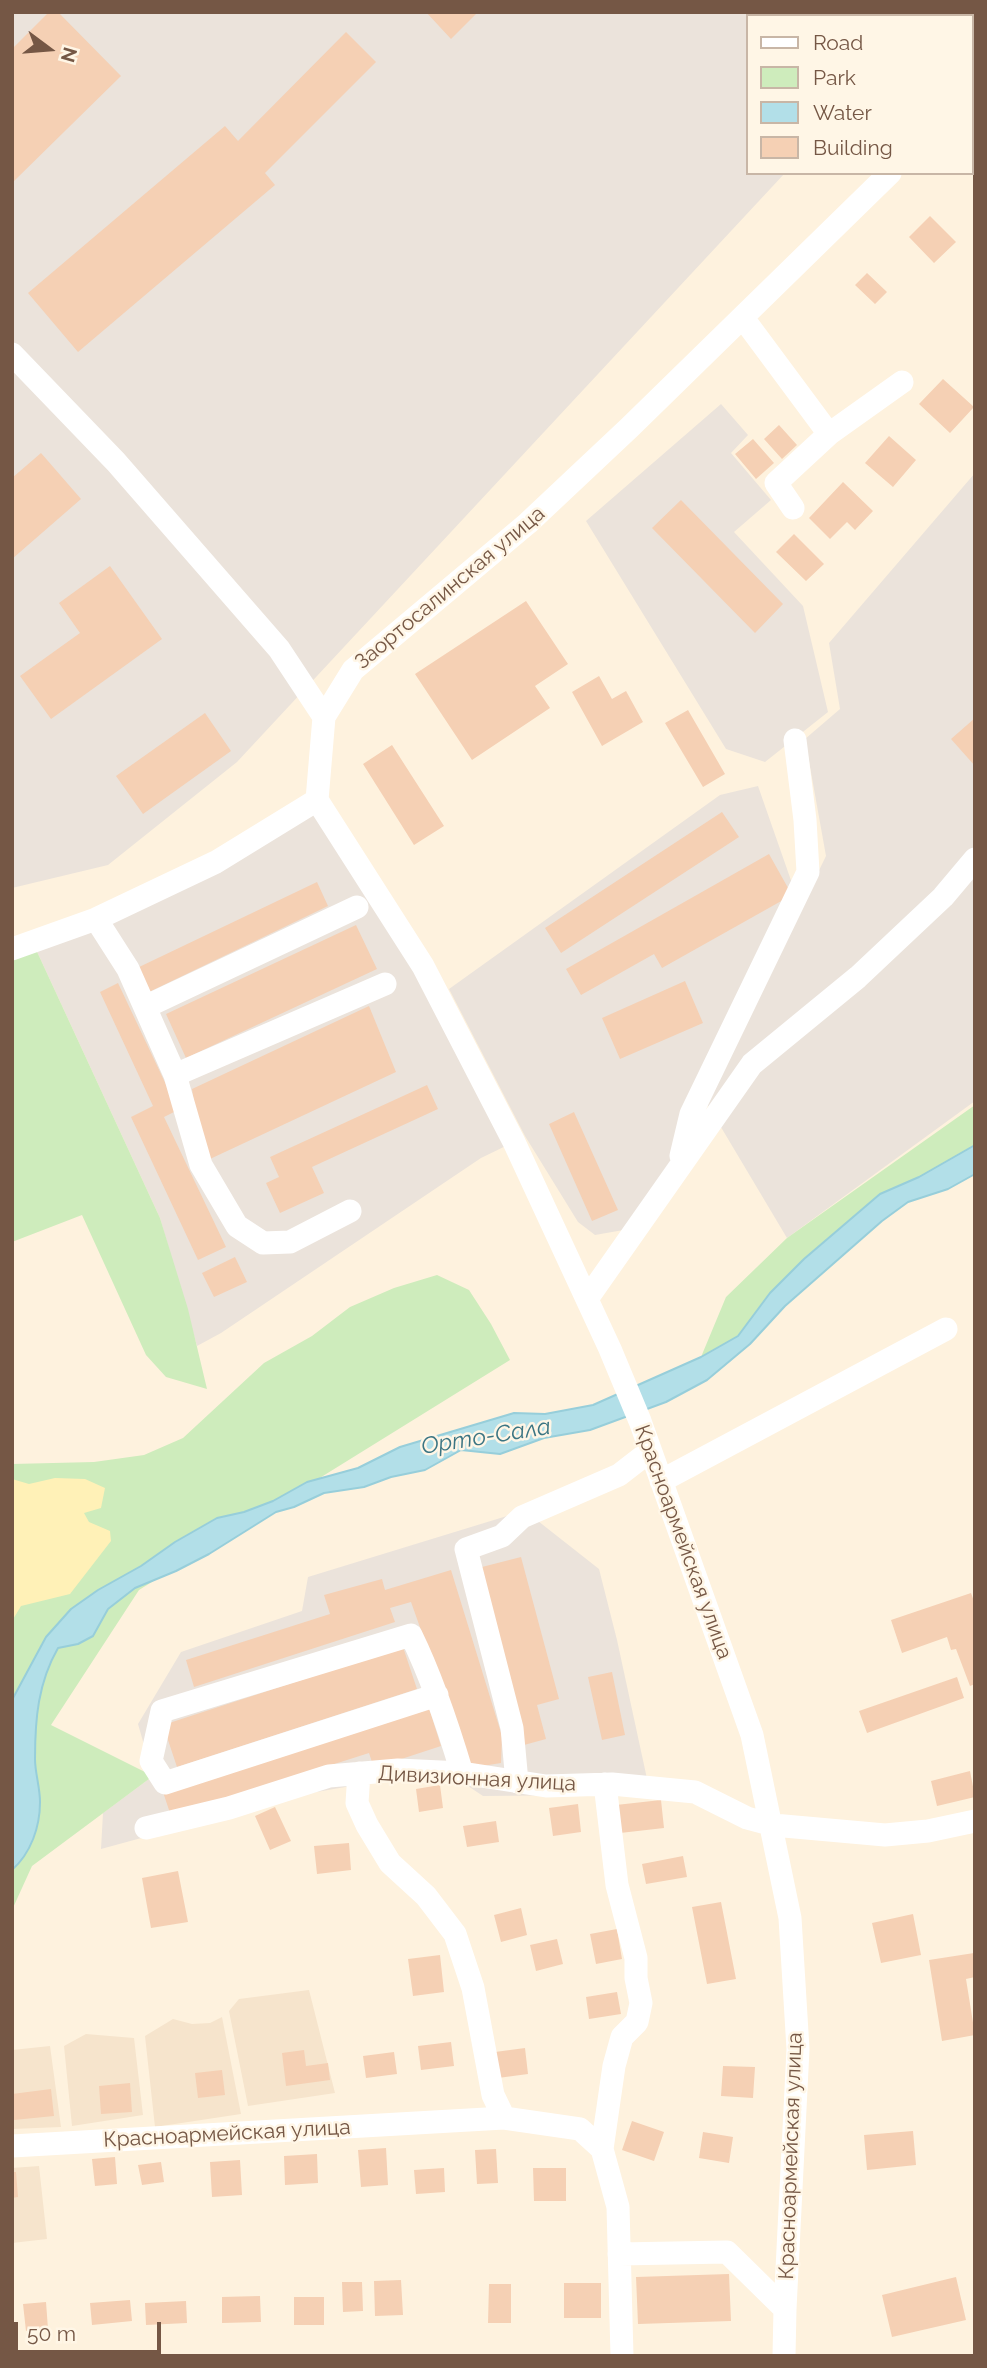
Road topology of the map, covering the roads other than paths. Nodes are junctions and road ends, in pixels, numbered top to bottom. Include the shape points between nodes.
1 (888, 175) edge
2 (743, 318) junction
3 (12, 354) edge
4 (902, 382) dead end
5 (829, 434) junction
6 (793, 508) dead end
7 (324, 717) junction
8 (795, 740) dead end
9 (317, 800) junction
10 (975, 859) edge
11 (357, 907) dead end
12 (96, 919) junction
13 (12, 948) edge
14 (385, 984) dead end
15 (145, 1007) junction
16 (175, 1075) junction
17 (678, 1167) junction
18 (350, 1211) dead end
19 (587, 1299) junction
20 (946, 1329) dead end
21 (650, 1451) junction
22 (661, 1481) junction
23 (437, 1695) junction
24 (359, 1773) junction
25 (462, 1773) junction
26 (517, 1782) junction
27 (605, 1784) junction
28 (975, 1821) edge
29 (773, 1825) junction
30 (146, 1828) dead end
31 (504, 2118) junction
32 (12, 2146) edge
33 (602, 2149) junction
34 (619, 2254) junction
35 (785, 2309) junction
36 (622, 2356) edge
37 (784, 2356) edge

1 - 2 street, Заортосалинская улица
2 - 5 street
2 - 7 street, Заортосалинская улица via 528,523 352,670
3 - 7 street via 116,462 279,649
4 - 5 street
5 - 6 street via 776,483
7 - 9 street, Заортосалинская улица
8 - 17 street via 808,872 691,1114
9 - 12 street via 216,862
9 - 19 street, Красноармейская улица via 423,966 514,1142
10 - 17 street via 943,897 858,977 752,1064
11 - 15 street
12 - 13 street
12 - 15 street via 128,969
14 - 16 street
15 - 16 street
16 - 18 street via 201,1165 237,1226 262,1243 290,1242
17 - 19 street
19 - 21 street, Красноармейская улица
20 - 22 street
21 - 22 street, Красноармейская улица
21 - 26 street via 619,1475 522,1517 502,1536 466,1549 512,1728
22 - 29 street, Красноармейская улица via 752,1734
23 - 23 street via 165,1783 151,1761 162,1711 411,1635
23 - 25 street
24 - 25 street, Дивизионная улица
24 - 30 street, Дивизионная улица via 329,1776
24 - 31 street via 358,1803 367,1825 390,1863 426,1896 455,1934 473,1988 493,2095
25 - 26 street, Дивизионная улица
26 - 27 street, Дивизионная улица
27 - 29 street, Дивизионная улица via 695,1792 747,1818
27 - 33 street via 617,1885 636,1958 641,2003 637,2022 622,2037 614,2066
28 - 29 street, Дивизионная улица via 886,1835
29 - 35 street, Красноармейская улица via 790,1918 798,2049
31 - 32 street, Красноармейская улица
31 - 33 street, Красноармейская улица via 580,2129
33 - 34 street via 618,2207
34 - 35 street via 727,2252
34 - 36 street
35 - 37 street, Красноармейская улица

